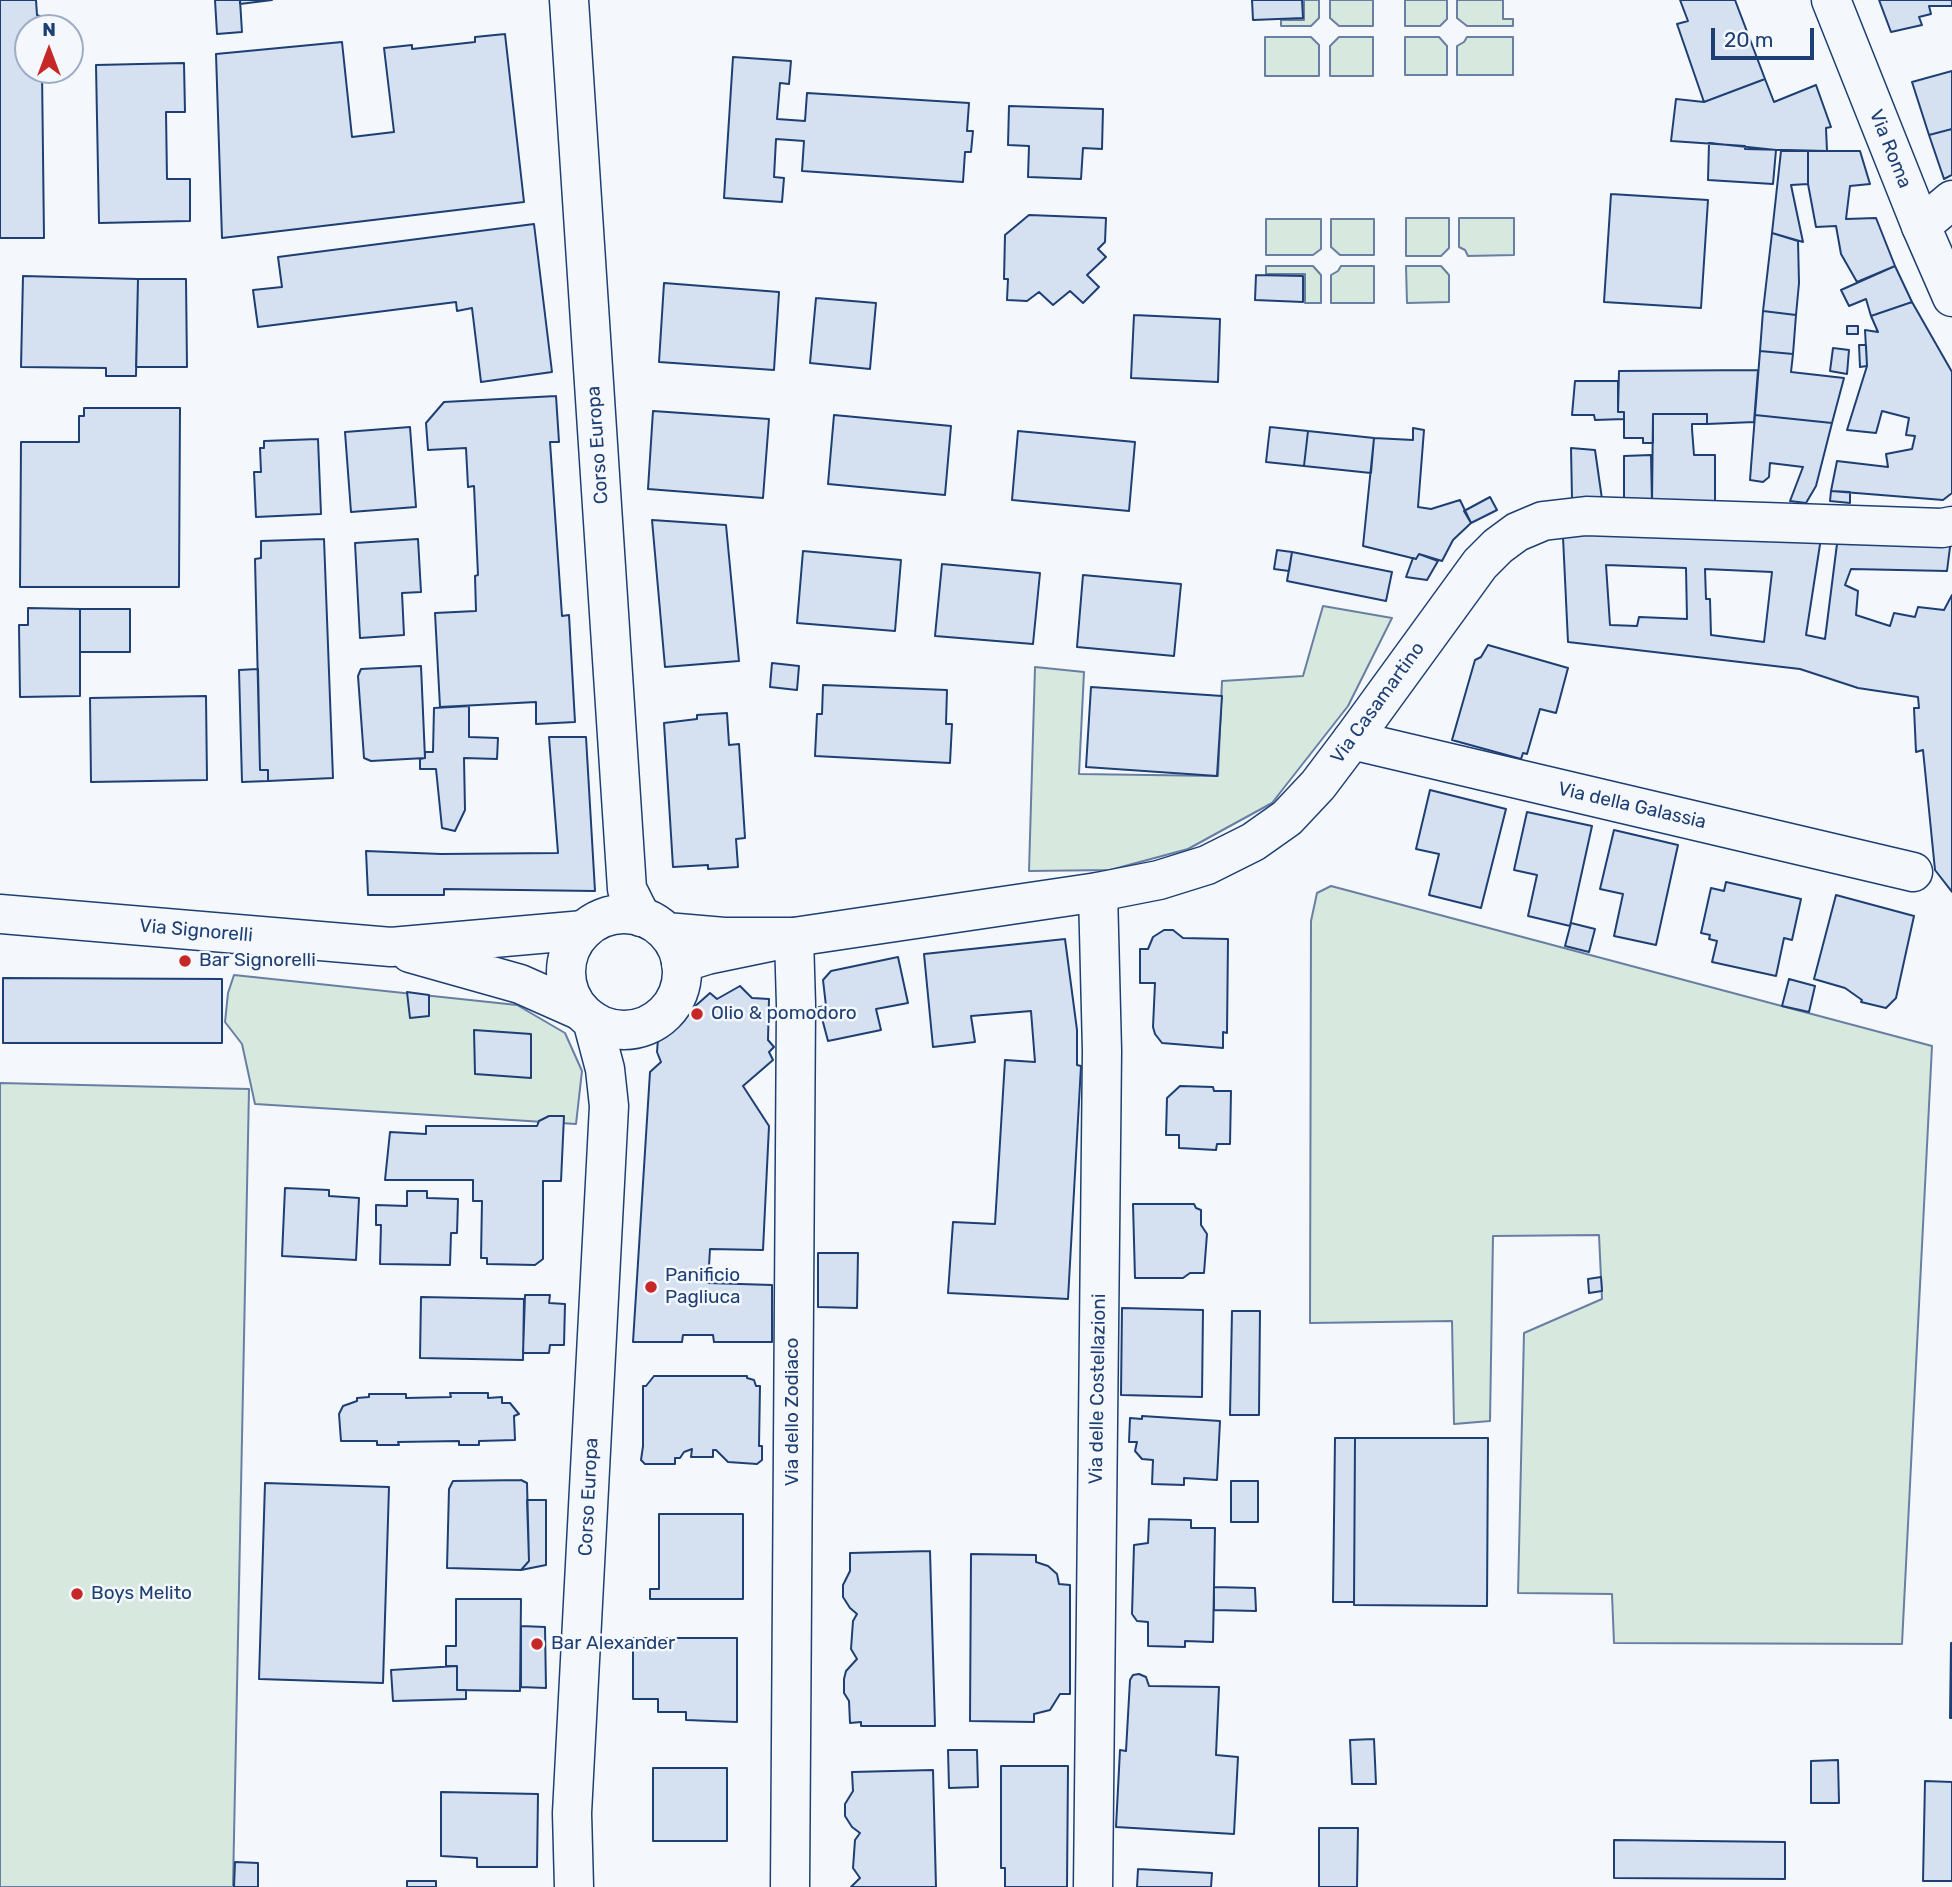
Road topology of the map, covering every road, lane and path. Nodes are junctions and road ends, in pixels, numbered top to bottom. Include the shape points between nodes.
1 (569, 0) edge
2 (1831, 0) edge
3 (1952, 200) edge
4 (1921, 226) junction
5 (1952, 297) edge
6 (1952, 526) edge
7 (1352, 740) junction
8 (1913, 872) dead end
9 (1098, 892) junction
10 (0, 914) edge
11 (635, 924) junction
12 (794, 937) junction
13 (391, 947) junction
14 (587, 1016) junction
15 (637, 1028) junction
16 (609, 1106) junction
17 (574, 1887) edge
18 (790, 1887) edge
19 (1093, 1887) edge

1 - 11 street, Corso Europa
2 - 4 street, Via Roma
3 - 4 street
4 - 5 street, Via Roma
6 - 7 street, Via Casamartino via 1586,516 1542,521 1517,532 1480,564
7 - 8 street, Via della Galassia
7 - 9 street, Via Casamartino via 1287,818 1253,842 1195,869
9 - 12 street, Via Casamartino
9 - 19 street, Via delle Costellazioni via 1102,1051
10 - 13 street, Via Signorelli
11 - 12 street, Via Casamartino via 724,937
11 - 13 street, Via Signorelli
11 - 14 street via 571,948 565,970 569,992
11 - 15 street via 682,980 672,1004 653,1022
12 - 18 street, Via dello Zodiaco
13 - 14 street, Via Signorelli via 520,984
14 - 15 street via 614,1029
14 - 16 street, Corso Europa via 605,1069
15 - 16 street, Corso Europa
16 - 17 street, Corso Europa via 572,1813

